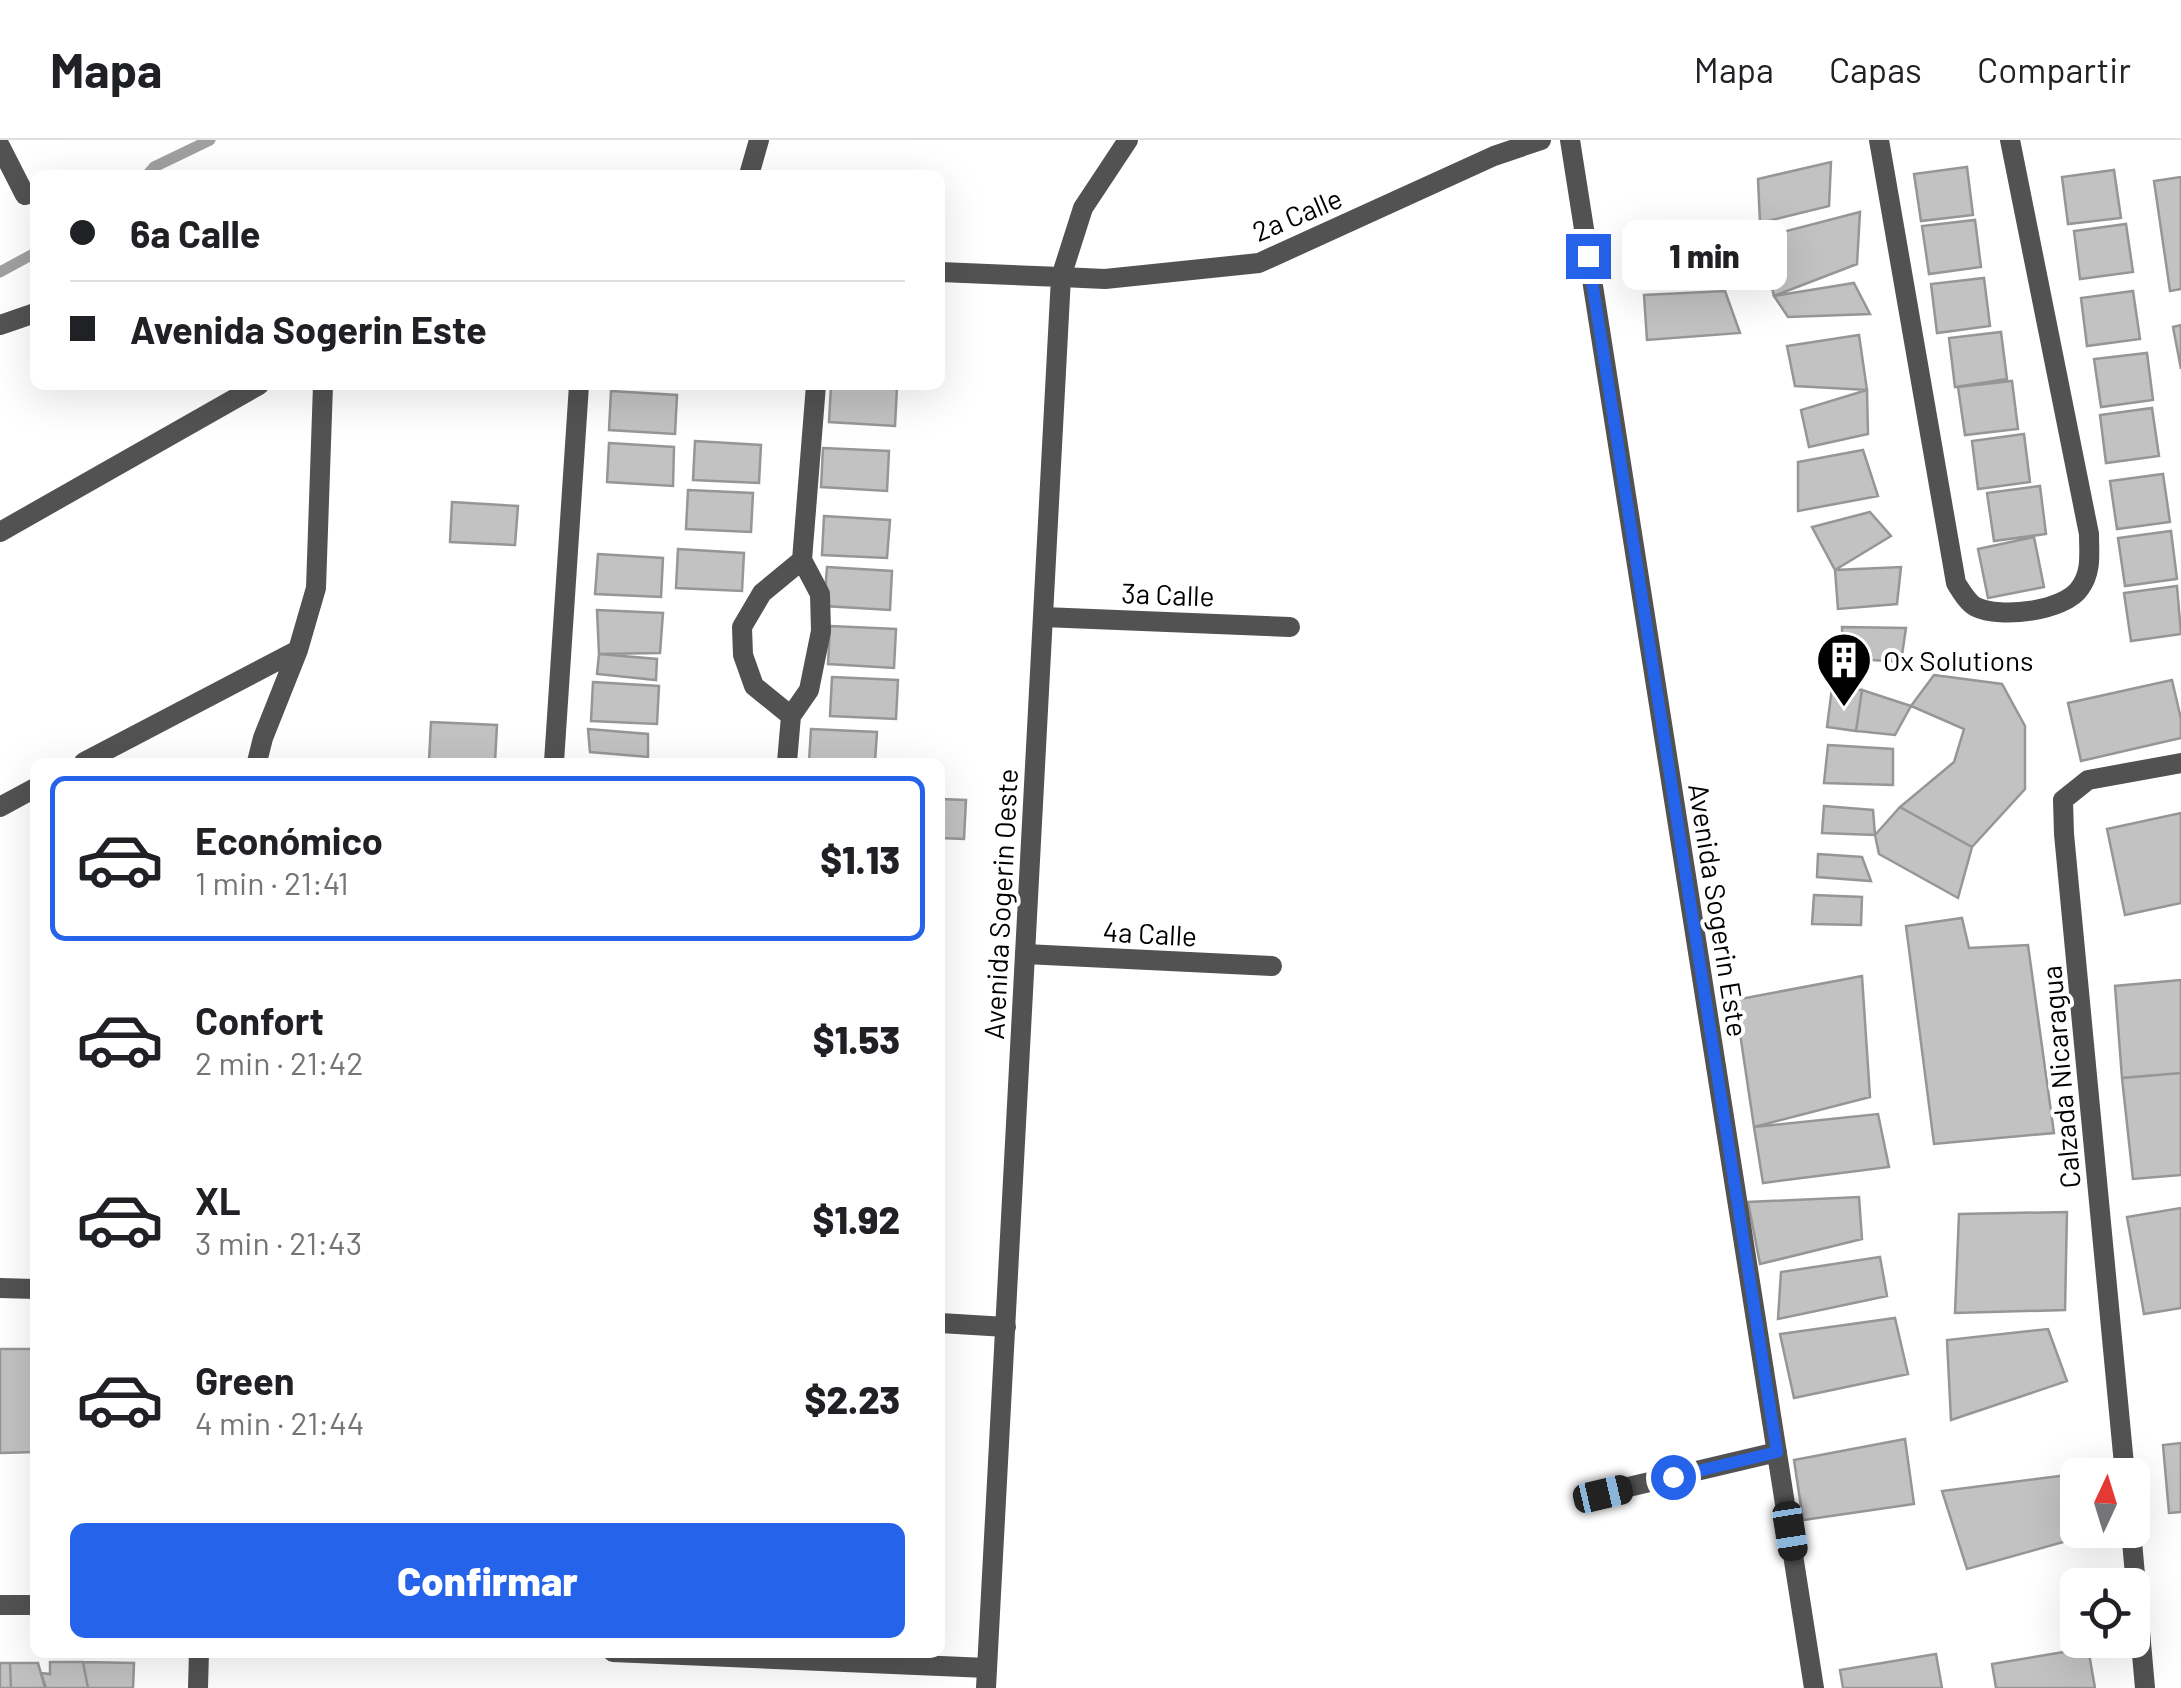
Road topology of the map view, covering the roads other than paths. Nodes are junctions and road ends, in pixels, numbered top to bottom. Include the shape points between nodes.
1 (759, 140) edge
2 (1128, 140) edge
3 (1541, 140) edge
4 (1570, 140) edge
5 (1879, 140) edge
6 (2010, 140) edge
7 (0, 146) edge
8 (750, 170) edge
9 (24, 195) dead end
10 (945, 272) edge
11 (1061, 278) junction
12 (30, 315) edge
13 (0, 326) edge
14 (251, 390) edge
15 (323, 390) edge
16 (579, 390) edge
17 (816, 390) edge
18 (0, 532) edge
19 (802, 560) junction
20 (1043, 617) junction
21 (1290, 626) dead end
22 (298, 650) junction
23 (791, 716) junction
24 (92, 758) edge
25 (258, 758) edge
26 (554, 758) edge
27 (787, 758) edge
28 (2181, 763) edge
29 (30, 791) edge
30 (0, 807) edge
31 (1025, 954) junction
32 (1272, 966) dead end
33 (0, 1288) edge
34 (30, 1289) edge
35 (945, 1323) edge
36 (1006, 1327) junction
37 (1777, 1452) junction
38 (2124, 1458) edge
39 (1603, 1494) dead end
40 (2133, 1548) edge
41 (0, 1605) edge
42 (30, 1605) edge
43 (199, 1658) edge
44 (699, 1658) edge
45 (987, 1678) edge
46 (198, 1688) edge
47 (1814, 1688) edge
48 (2146, 1688) edge

1 - 8 street
2 - 11 street, Avenida Sogerin Oeste via 1083,208
3 - 11 street, 2a Calle via 1259,263
4 - 37 street, Avenida Sogerin Este
5 - 6 street via 1956,583 1973,606 2000,614 2061,605 2080,590 2090,567 2090,534
7 - 9 street
10 - 11 street, 2a Calle
11 - 20 street, Avenida Sogerin Oeste
12 - 13 street
14 - 18 street
15 - 22 street via 316,588
16 - 26 street
17 - 19 street
19 - 23 street via 820,594 822,631 809,690
19 - 23 street via 762,592 742,627 754,686
20 - 21 street, 3a Calle
20 - 31 street, Avenida Sogerin Oeste
22 - 24 street
22 - 25 street
23 - 27 street
28 - 38 street, Calzada Nicaragua via 2088,780 2063,800
29 - 30 street
31 - 32 street, 4a Calle
31 - 36 street, Avenida Sogerin Oeste
33 - 34 street
35 - 36 street
36 - 45 street, Avenida Sogerin Oeste
37 - 39 street
37 - 47 street, Avenida Sogerin Este
40 - 48 street
41 - 42 street
43 - 46 street
44 - 45 street

